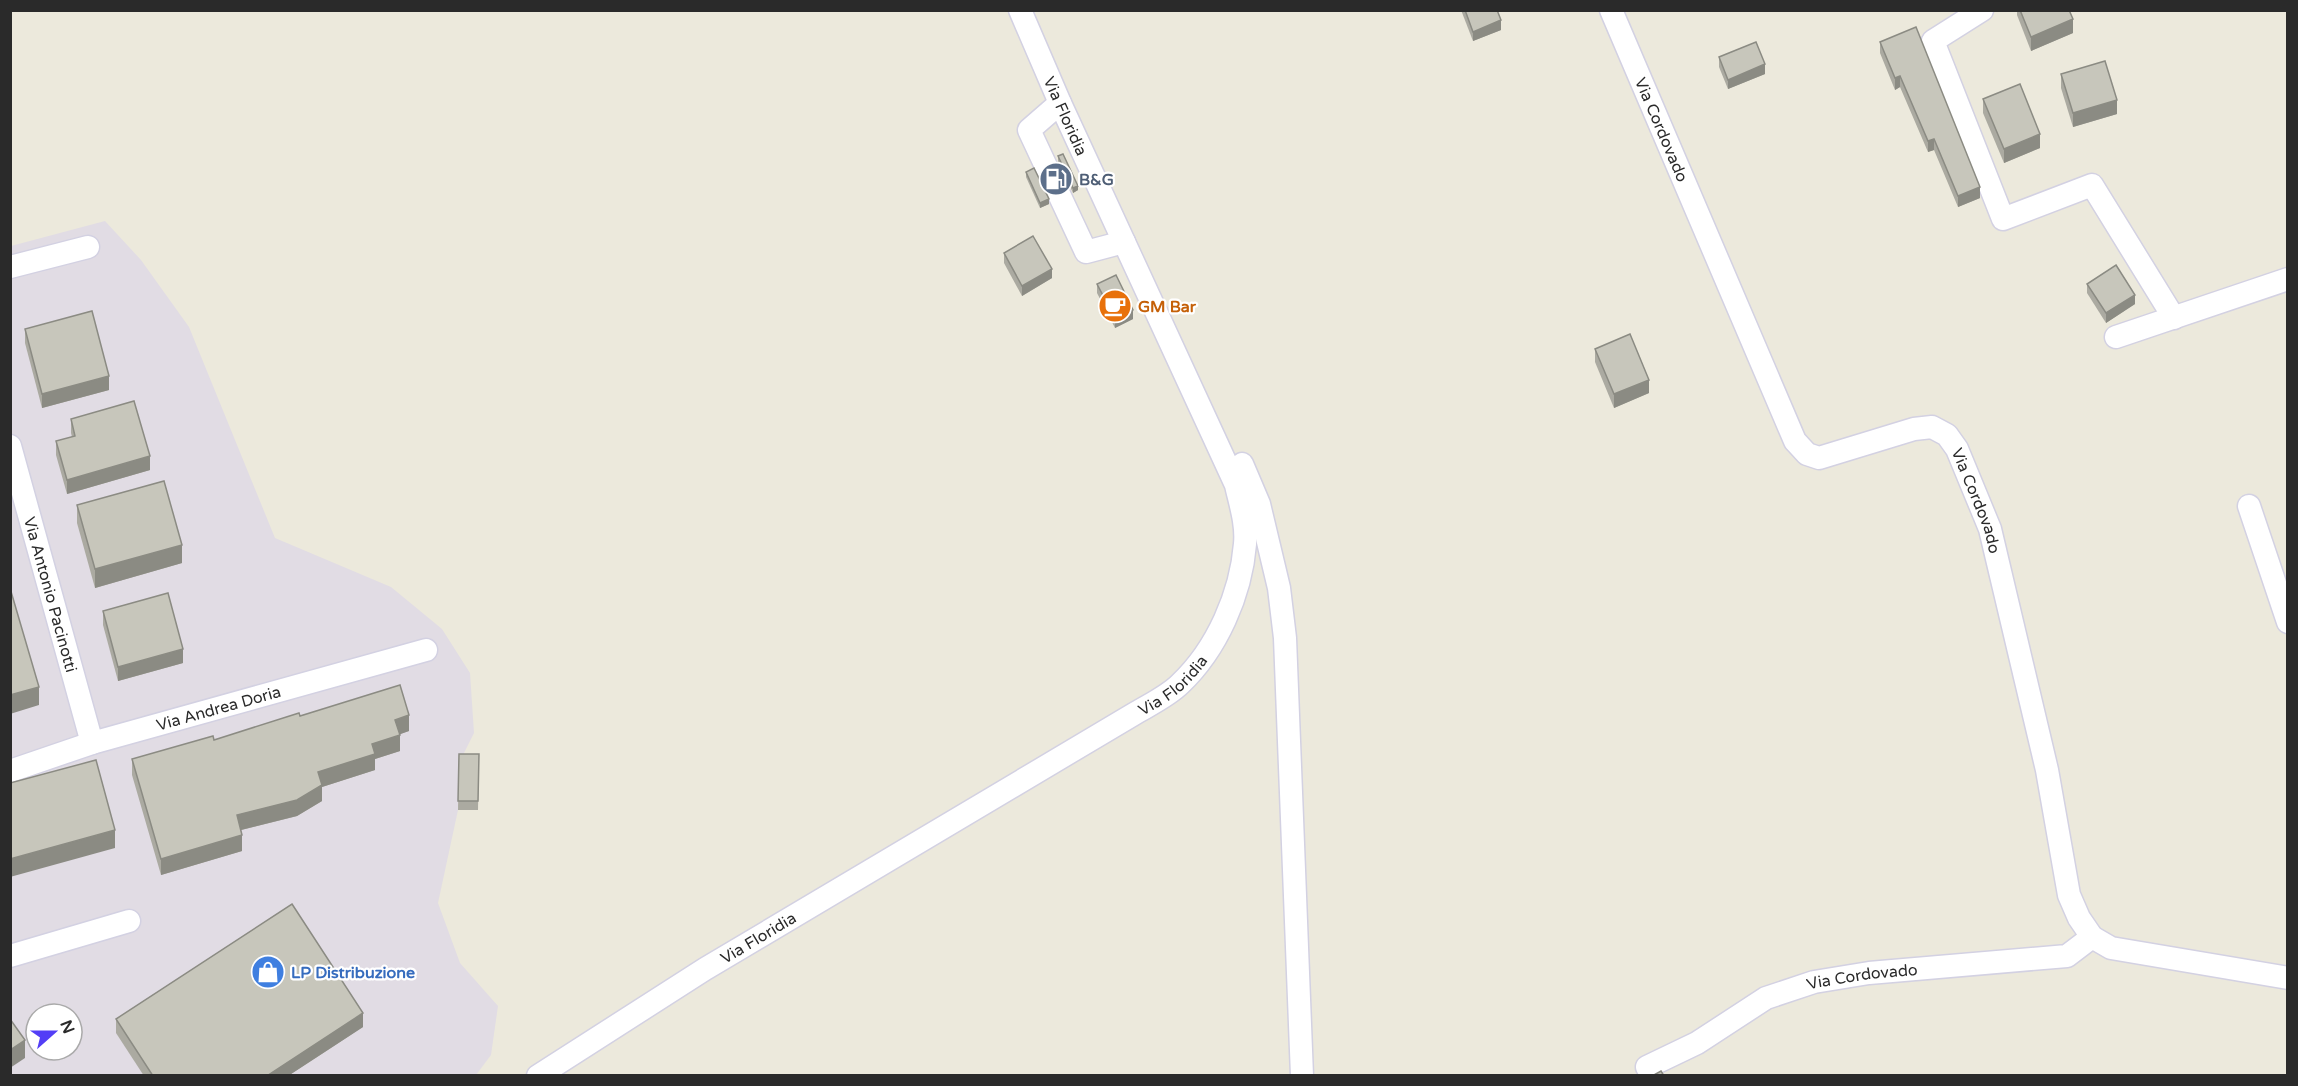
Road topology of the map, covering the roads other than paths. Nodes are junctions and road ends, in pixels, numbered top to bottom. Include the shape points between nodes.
1 (1020, 10) edge
2 (1611, 10) edge
3 (1982, 10) edge
4 (1060, 103) junction
5 (1124, 242) junction
6 (88, 247) dead end
7 (10, 267) edge
8 (2288, 279) edge
9 (2174, 318) junction
10 (2116, 337) dead end
11 (10, 446) edge
12 (1220, 447) junction
13 (2249, 506) dead end
14 (2288, 622) edge
15 (426, 650) dead end
16 (92, 743) junction
17 (10, 771) edge
18 (129, 921) dead end
19 (2092, 937) junction
20 (10, 956) edge
21 (2288, 978) edge
22 (1647, 1067) dead end
23 (538, 1076) edge
24 (1302, 1076) edge

1 - 4 street, Via Floridia
2 - 19 street, Via Cordovado via 1795,441 1807,454 1819,458 1932,427 1947,435 1957,449 1990,529 2047,770 2069,895
3 - 9 street via 1933,41 2003,219 2092,185
4 - 5 street, Via Floridia
4 - 5 street via 1029,130 1033,141 1086,252
5 - 12 street, Via Floridia
6 - 7 street
8 - 9 street
9 - 10 street
11 - 16 street, Via Antonio Pacinotti
12 - 23 street, Via Floridia via 1236,485 1246,542 1226,618 1208,651 1179,685 705,969
12 - 24 street via 1236,451 1259,504 1279,588 1285,639
13 - 14 street
15 - 16 street, Via Andrea Doria
16 - 17 street, Via Andrea Doria
18 - 20 street
19 - 21 street via 2111,948
19 - 22 street, Via Cordovado via 2067,956 1869,973 1814,982 1766,998 1697,1043

